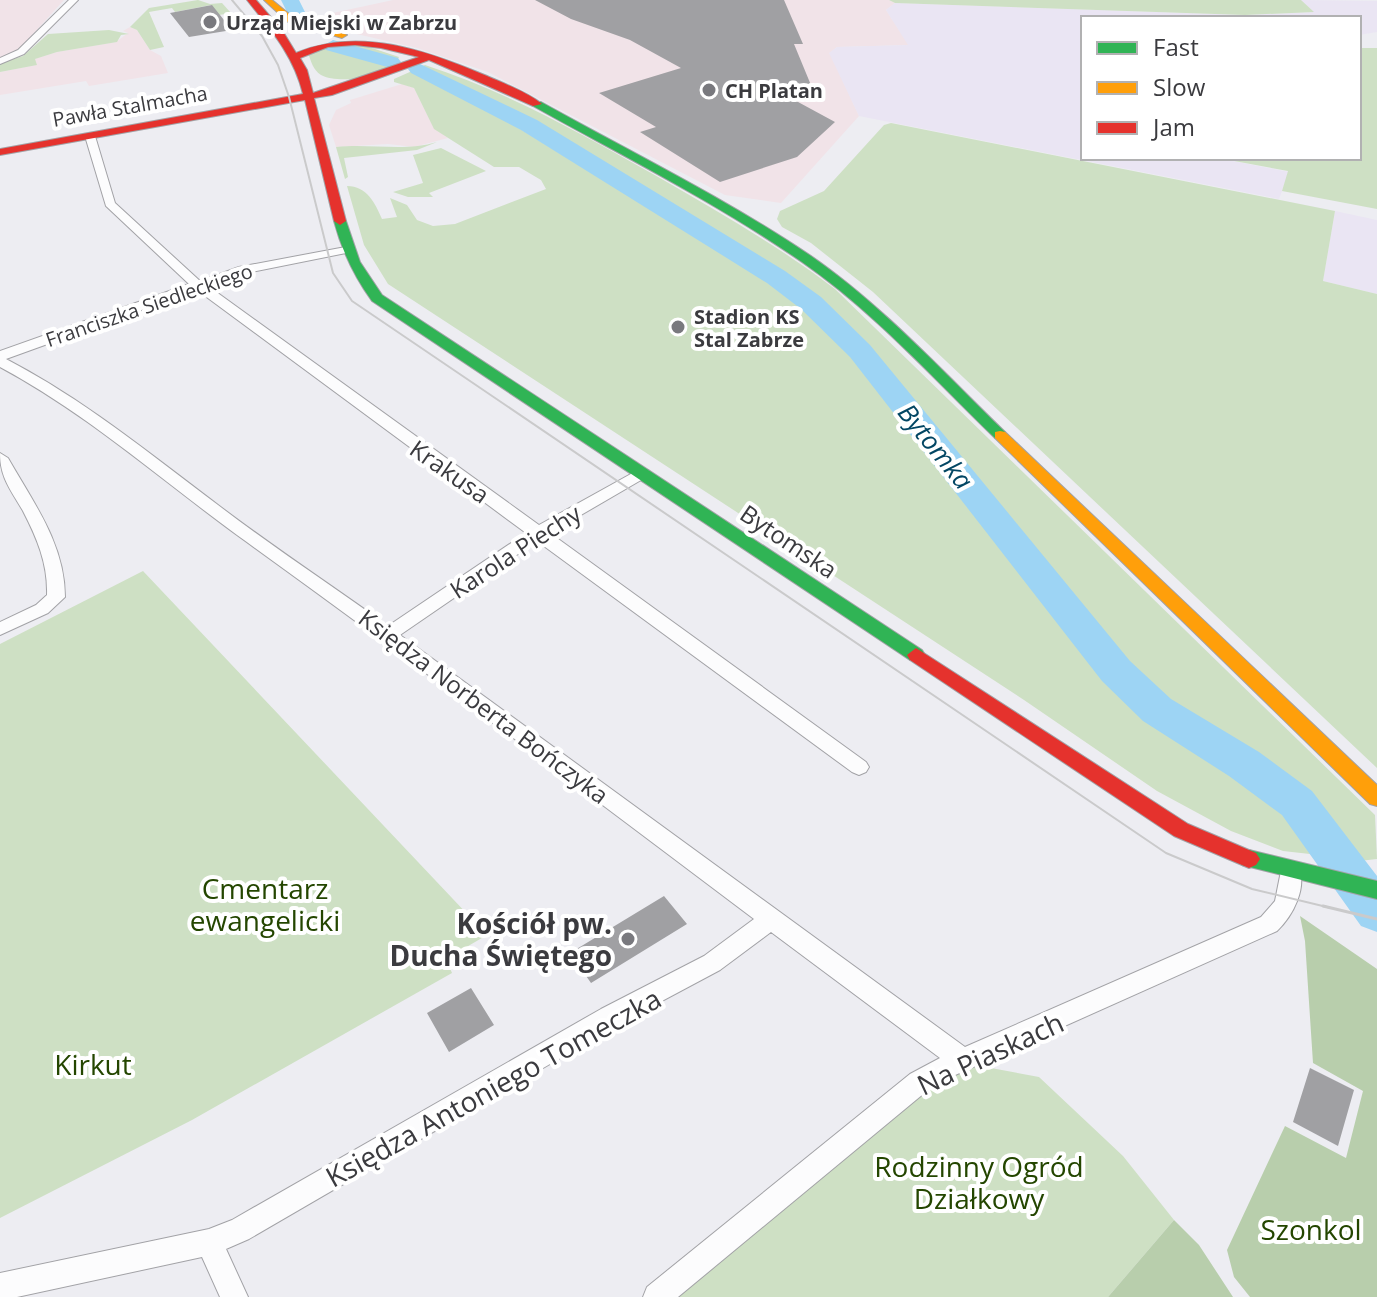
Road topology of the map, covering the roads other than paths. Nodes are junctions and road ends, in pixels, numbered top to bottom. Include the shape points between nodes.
1 (74, 0) edge
2 (251, 0) edge
3 (267, 0) edge
4 (375, 43) junction
5 (429, 57) junction
6 (0, 61) edge
7 (298, 64) junction
8 (368, 81) junction
9 (310, 97) junction
10 (268, 104) junction
11 (315, 116) junction
12 (90, 136) junction
13 (0, 152) edge
14 (347, 249) junction
15 (196, 284) junction
16 (0, 359) edge
17 (0, 458) edge
18 (643, 473) junction
19 (538, 533) junction
20 (0, 629) edge
21 (389, 634) junction
22 (859, 767) dead end
23 (1377, 798) edge
24 (1299, 874) junction
25 (1377, 890) edge
26 (769, 920) junction
27 (963, 1060) junction
28 (209, 1242) junction
29 (0, 1287) edge
30 (234, 1297) edge
31 (657, 1297) edge

1 - 6 street via 21,52
2 - 7 street, Bytomska
3 - 4 street via 299,24
4 - 5 street
4 - 7 street via 322,43
5 - 8 street
5 - 23 street via 537,102 779,240 833,279
7 - 8 street via 331,82
7 - 9 street, Bytomska
7 - 10 street, Pawła Stalmacha via 300,90
8 - 9 street
9 - 10 street, Pawła Stalmacha
9 - 11 street, Bytomska
10 - 11 street, Pawła Stalmacha
10 - 12 street, Pawła Stalmacha
11 - 14 street, Bytomska
12 - 13 street, Pawła Stalmacha
12 - 15 street, Krakusa via 110,204
14 - 15 street, Franciszka Siedleckiego
14 - 18 street, Bytomska via 360,278 377,298
15 - 16 street, Franciszka Siedleckiego
15 - 19 street, Krakusa
16 - 21 street, Księdza Norberta Bończyka via 68,398 213,511
17 - 20 street via 54,557 57,587 56,597 42,609
18 - 19 street, Karola Piechy
18 - 24 street, Bytomska via 1153,814 1219,850
19 - 21 street, Karola Piechy
19 - 22 street, Krakusa
21 - 26 street, Księdza Norberta Bończyka
24 - 25 street, Bytomska
24 - 27 street, Na Piaskach via 1283,912 1269,924
26 - 27 street, Księdza Norberta Bończyka
26 - 28 street, Księdza Antoniego Tomeczka via 691,977 618,1012 240,1230
27 - 31 street, Na Piaskach via 919,1082
28 - 29 street, Księdza Antoniego Tomeczka
28 - 30 street

